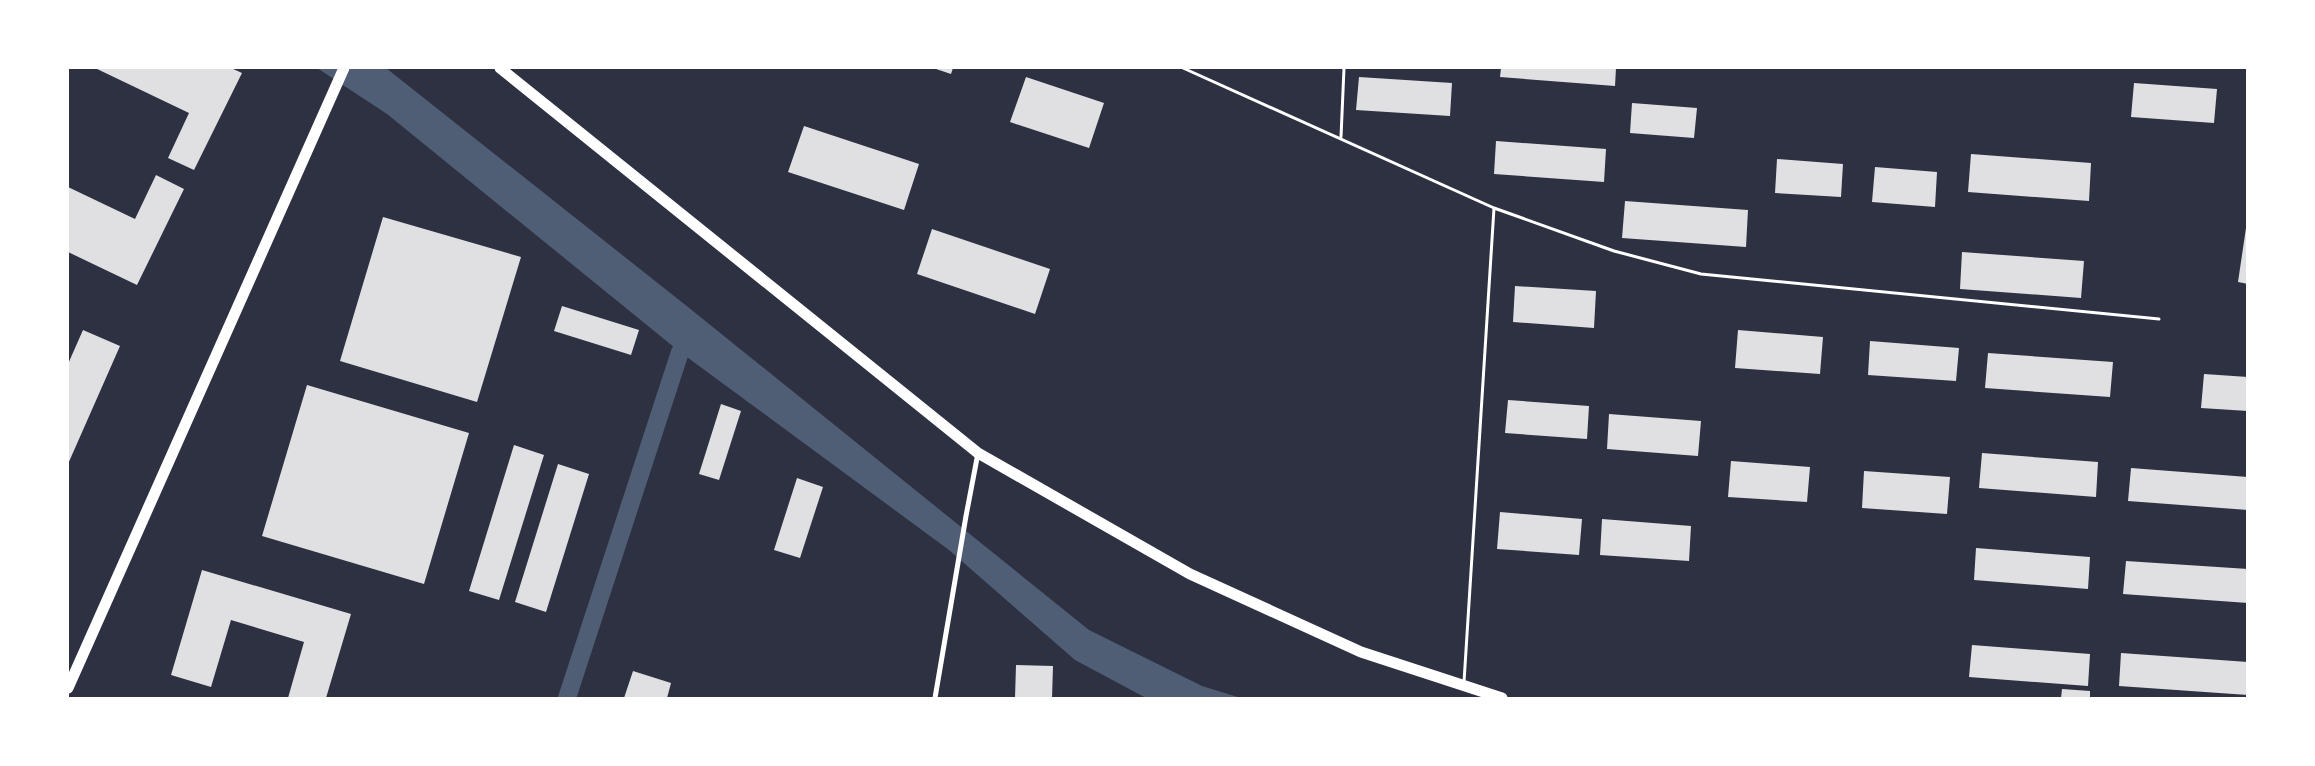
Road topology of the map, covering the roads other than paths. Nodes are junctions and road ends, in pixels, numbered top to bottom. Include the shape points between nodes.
1 (344, 68) edge
2 (500, 68) edge
3 (1183, 68) edge
4 (1344, 68) edge
5 (1341, 137) junction
6 (1494, 208) junction
7 (2159, 319) dead end
8 (978, 453) junction
9 (1464, 686) junction
10 (68, 688) edge
11 (935, 698) edge
12 (1502, 698) edge

1 - 10 main road
2 - 8 main road
3 - 5 lane
4 - 5 lane
5 - 6 lane
6 - 7 lane via 1614,251 1701,274
6 - 9 lane
8 - 9 main road via 1190,574 1360,652
8 - 11 street
9 - 12 main road

